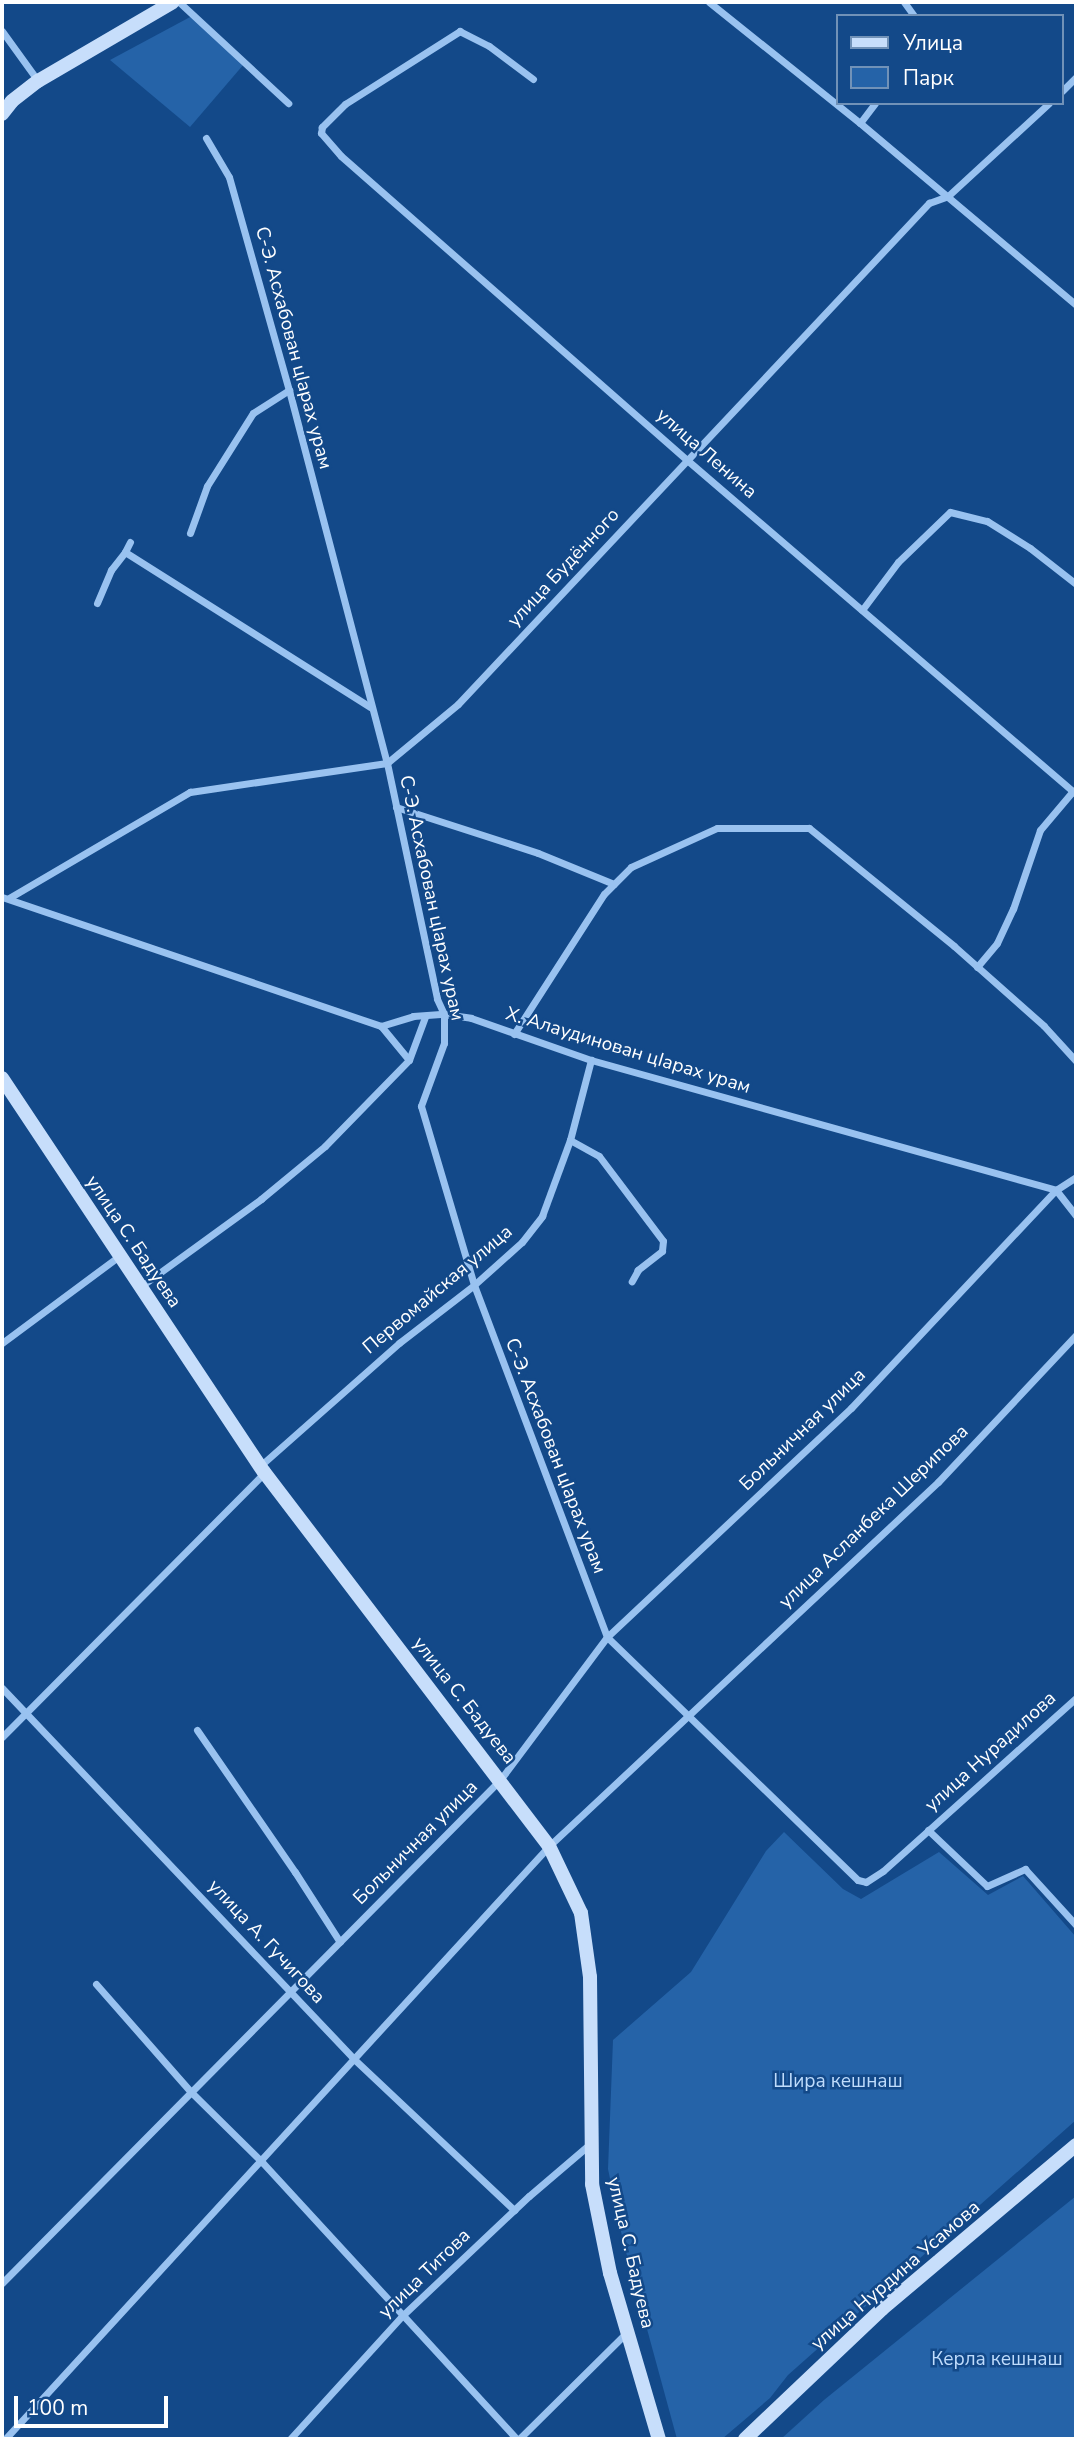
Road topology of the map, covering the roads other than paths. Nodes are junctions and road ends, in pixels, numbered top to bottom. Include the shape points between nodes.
1 (173, 2) edge
2 (179, 2) edge
3 (709, 2) edge
4 (2, 31) edge
5 (533, 79) dead end
6 (38, 81) junction
7 (288, 103) dead end
8 (836, 104) edge
9 (838, 105) edge
10 (874, 105) edge
11 (1047, 105) edge
12 (2, 114) edge
13 (860, 123) junction
14 (206, 138) dead end
15 (948, 196) junction
16 (1076, 305) edge
17 (289, 390) junction
18 (687, 460) junction
19 (190, 533) dead end
20 (130, 541) dead end
21 (125, 552) junction
22 (1076, 584) edge
23 (96, 603) dead end
24 (862, 610) junction
25 (371, 707) junction
26 (387, 763) junction
27 (1075, 793) edge
28 (396, 807) junction
29 (614, 884) junction
30 (5, 898) edge
31 (978, 967) junction
32 (444, 1014) junction
33 (425, 1017) junction
34 (381, 1026) junction
35 (514, 1034) junction
36 (409, 1060) junction
37 (591, 1060) junction
38 (1076, 1061) edge
39 (2, 1078) edge
40 (570, 1140) junction
41 (1076, 1177) edge
42 (1056, 1190) junction
43 (1076, 1216) edge
44 (119, 1256) junction
45 (632, 1281) dead end
46 (474, 1285) junction
47 (140, 1287) junction
48 (1076, 1335) edge
49 (2, 1343) edge
50 (262, 1469) junction
51 (607, 1637) junction
52 (2, 1688) edge
53 (1076, 1698) edge
54 (27, 1713) junction
55 (687, 1716) junction
56 (197, 1730) dead end
57 (2, 1737) edge
58 (500, 1780) junction
59 (928, 1830) junction
60 (549, 1846) junction
61 (1076, 1925) edge
62 (340, 1942) junction
63 (96, 1984) dead end
64 (291, 1992) junction
65 (355, 2060) junction
66 (191, 2092) junction
67 (591, 2143) junction
68 (1076, 2145) edge
69 (261, 2162) junction
70 (514, 2210) junction
71 (2, 2283) edge
72 (403, 2315) junction
73 (627, 2332) junction
74 (5, 2439) edge
75 (290, 2439) edge
76 (518, 2439) edge
77 (659, 2439) edge
78 (746, 2439) edge

1 - 6 main road
2 - 7 street
3 - 8 street
4 - 6 street
5 - 18 street, улица Ленина via 460,31 345,104 321,133 341,156
6 - 12 main road via 12,100
9 - 13 street
10 - 13 street
11 - 15 street, улица Будённого
13 - 15 street
14 - 17 street, С-Э. Асхабован цIарах урам via 229,177
15 - 16 street
15 - 18 street, улица Будённого via 929,203
17 - 19 street via 253,412 207,486
17 - 25 street, С-Э. Асхабован цIарах урам
18 - 24 street, улица Ленина
18 - 26 street, улица Будённого via 458,704
20 - 21 street
21 - 23 street
21 - 25 street
22 - 24 street via 987,521 950,512 898,562
24 - 27 street, улица Ленина
25 - 26 street, С-Э. Асхабован цIарах урам
26 - 28 street, С-Э. Асхабован цIарах урам
26 - 30 street via 190,792
27 - 31 street via 1041,830 1013,909 997,943
28 - 29 street via 538,853
28 - 32 street, С-Э. Асхабован цIарах урам
29 - 31 street via 631,867 717,828 809,828
29 - 35 street
30 - 34 street
31 - 38 street
32 - 33 street, Х. Алаудинован цIарах урам
32 - 35 street, Х. Алаудинован цIарах урам via 471,1018
32 - 46 street, С-Э. Асхабован цIарах урам via 443,1043 421,1106
33 - 34 street, Х. Алаудинован цIарах урам
33 - 36 street
34 - 36 street
35 - 37 street, Х. Алаудинован цIарах урам
36 - 47 street via 325,1146
37 - 40 street, Первомайская улица
37 - 42 street, Х. Алаудинован цIарах урам
39 - 44 main road, улица С. Бадуева
40 - 45 street via 599,1156 663,1241 662,1251 638,1270
40 - 46 street, Первомайская улица via 542,1216 522,1242
41 - 42 street, Больничная улица
42 - 43 street
42 - 51 street, Больничная улица via 851,1408
44 - 47 main road, улица С. Бадуева
44 - 49 street
46 - 50 street, Первомайская улица via 399,1343
46 - 51 street, С-Э. Асхабован цIарах урам
47 - 50 main road, улица С. Бадуева
48 - 55 street, улица Асланбека Шерипова via 938,1482
50 - 54 street, Первомайская улица
50 - 58 main road, улица С. Бадуева
51 - 55 street, С-Э. Асхабован цIарах урам
51 - 58 street, Больничная улица
52 - 54 street, улица А. Гучигова
53 - 59 street, улица Нурадилова
54 - 57 street, Первомайская улица
54 - 64 street, улица А. Гучигова
55 - 59 street, С-Э. Асхабован цIарах урам via 858,1880 866,1882 883,1871
55 - 60 street, улица Асланбека Шерипова
56 - 62 street
58 - 60 main road, улица С. Бадуева
58 - 62 street, Больничная улица
59 - 61 street via 987,1886 1025,1869
60 - 65 street, улица Асланбека Шерипова
60 - 67 main road, улица С. Бадуева via 581,1913 590,1977
62 - 64 street, Больничная улица
63 - 66 street
64 - 65 street, улица А. Гучигова
64 - 66 street, Больничная улица
65 - 69 street, улица Асланбека Шерипова
65 - 70 street, улица А. Гучигова
66 - 69 street
66 - 71 street, Больничная улица
67 - 70 street, улица Титова
67 - 73 main road, улица С. Бадуева via 592,2184
68 - 78 main road, улица Нурдина Усамова via 882,2309
69 - 72 street
69 - 74 street, улица Асланбека Шерипова
70 - 72 street, улица Титова
72 - 75 street, улица Титова
72 - 76 street
73 - 76 street
73 - 77 main road, улица С. Бадуева

